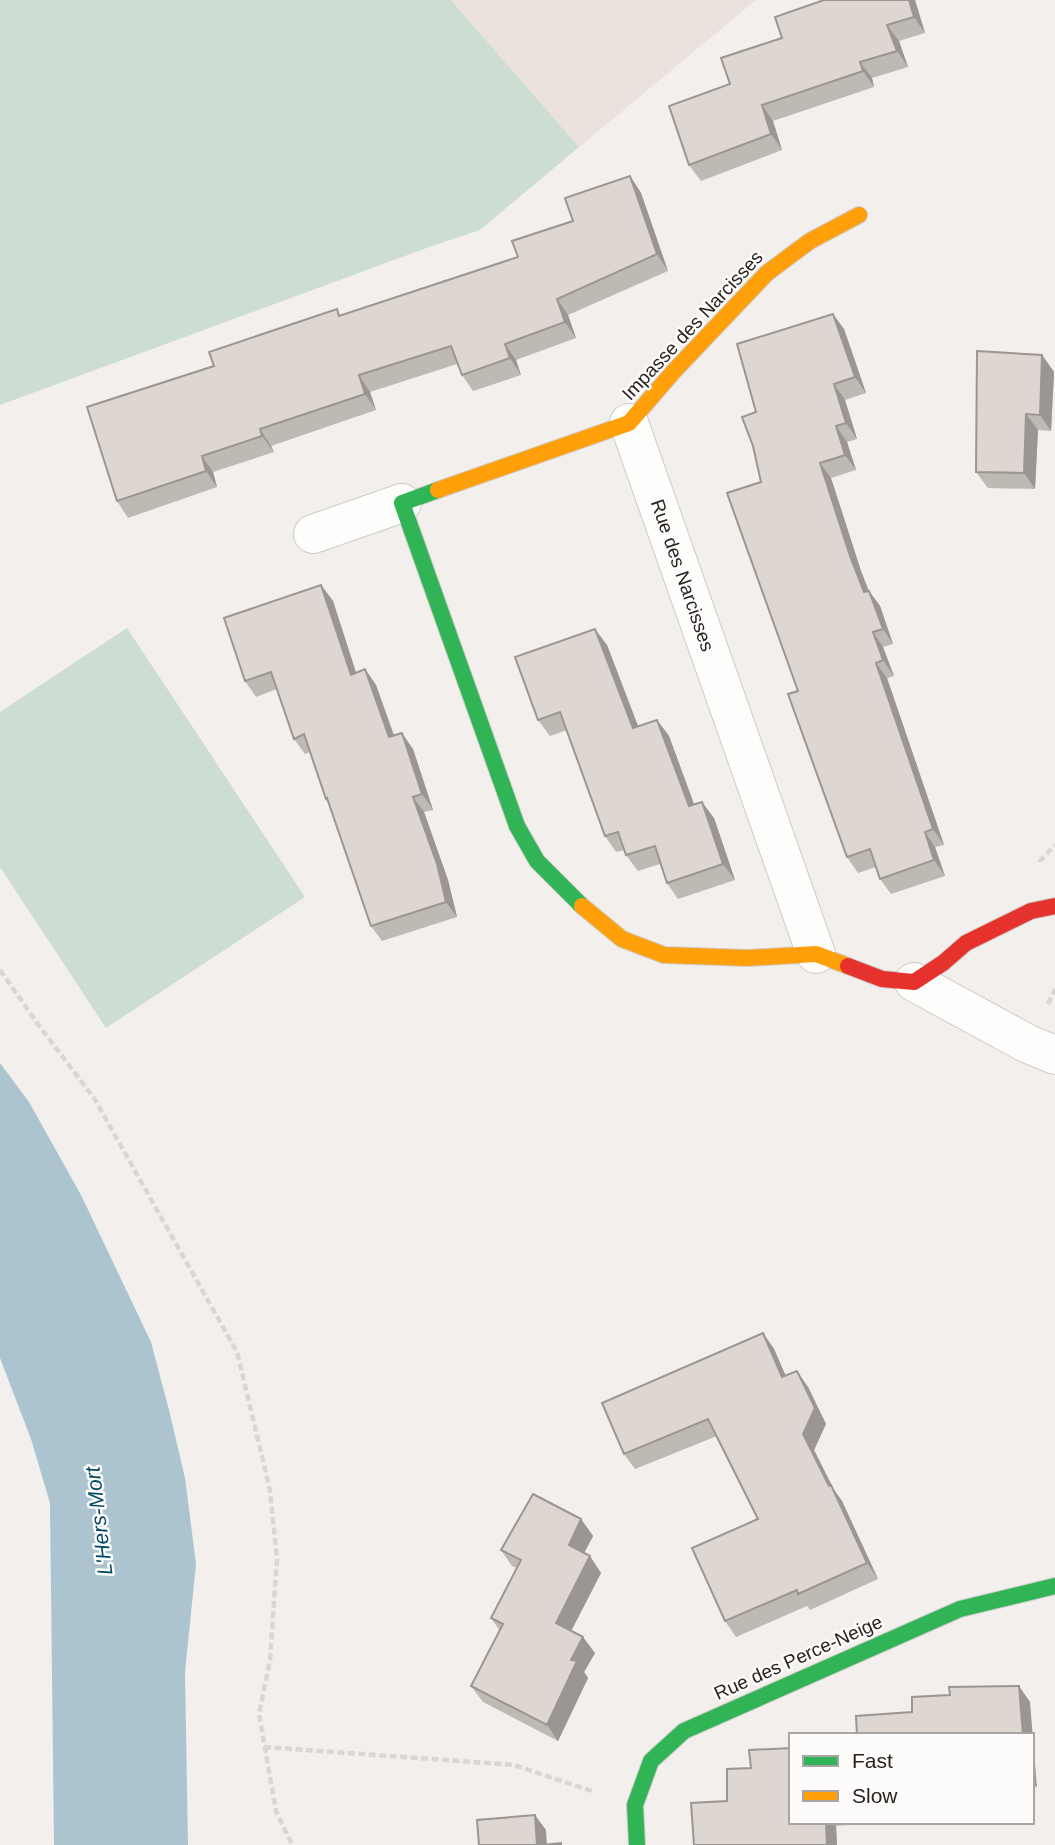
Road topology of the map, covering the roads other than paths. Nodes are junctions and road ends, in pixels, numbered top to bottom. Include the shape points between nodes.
1 (859, 215) dead end
2 (629, 423) junction
3 (402, 503) junction
4 (313, 534) dead end
5 (1055, 906) edge
6 (816, 954) junction
7 (914, 982) junction
8 (1055, 1055) edge
9 (1055, 1586) edge
10 (637, 1845) edge

1 - 2 street, Impasse des Narcisses via 810,241 767,273
2 - 3 street
2 - 6 street, Rue des Narcisses
3 - 4 street
3 - 6 street via 517,826 537,861 587,912 622,939 664,954 748,958
5 - 7 street via 1031,911 991,930
6 - 7 street via 882,979
7 - 8 street
9 - 10 street, Rue des Perce-Neige via 960,1609 684,1731 651,1761 635,1805

